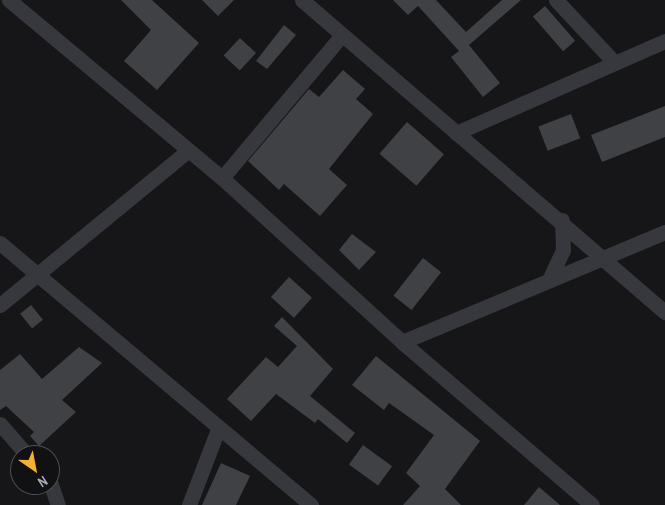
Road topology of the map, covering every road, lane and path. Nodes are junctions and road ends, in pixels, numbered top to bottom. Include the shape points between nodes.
1 (9, 0) edge
2 (302, 0) edge
3 (556, 0) edge
4 (342, 35) junction
5 (665, 41) edge
6 (614, 62) junction
7 (456, 133) junction
8 (186, 152) junction
9 (222, 178) junction
10 (562, 220) junction
11 (665, 232) edge
12 (0, 244) edge
13 (603, 257) junction
14 (37, 275) junction
15 (549, 280) junction
16 (0, 305) edge
17 (665, 312) edge
18 (402, 342) junction
19 (0, 424) edge
20 (218, 429) junction
21 (18, 445) edge
22 (190, 505) edge
23 (311, 505) edge
24 (592, 505) edge

1 - 8 street
2 - 4 street
3 - 6 street
4 - 7 street
4 - 9 street
5 - 6 street
6 - 7 street
7 - 10 street
8 - 9 street
8 - 14 street
9 - 18 street
10 - 13 street
10 - 15 street via 563,250
11 - 13 street
12 - 14 street
13 - 15 street
13 - 17 street
14 - 16 street
14 - 20 street
15 - 18 street
18 - 24 street
19 - 21 street
20 - 22 street
20 - 23 street

